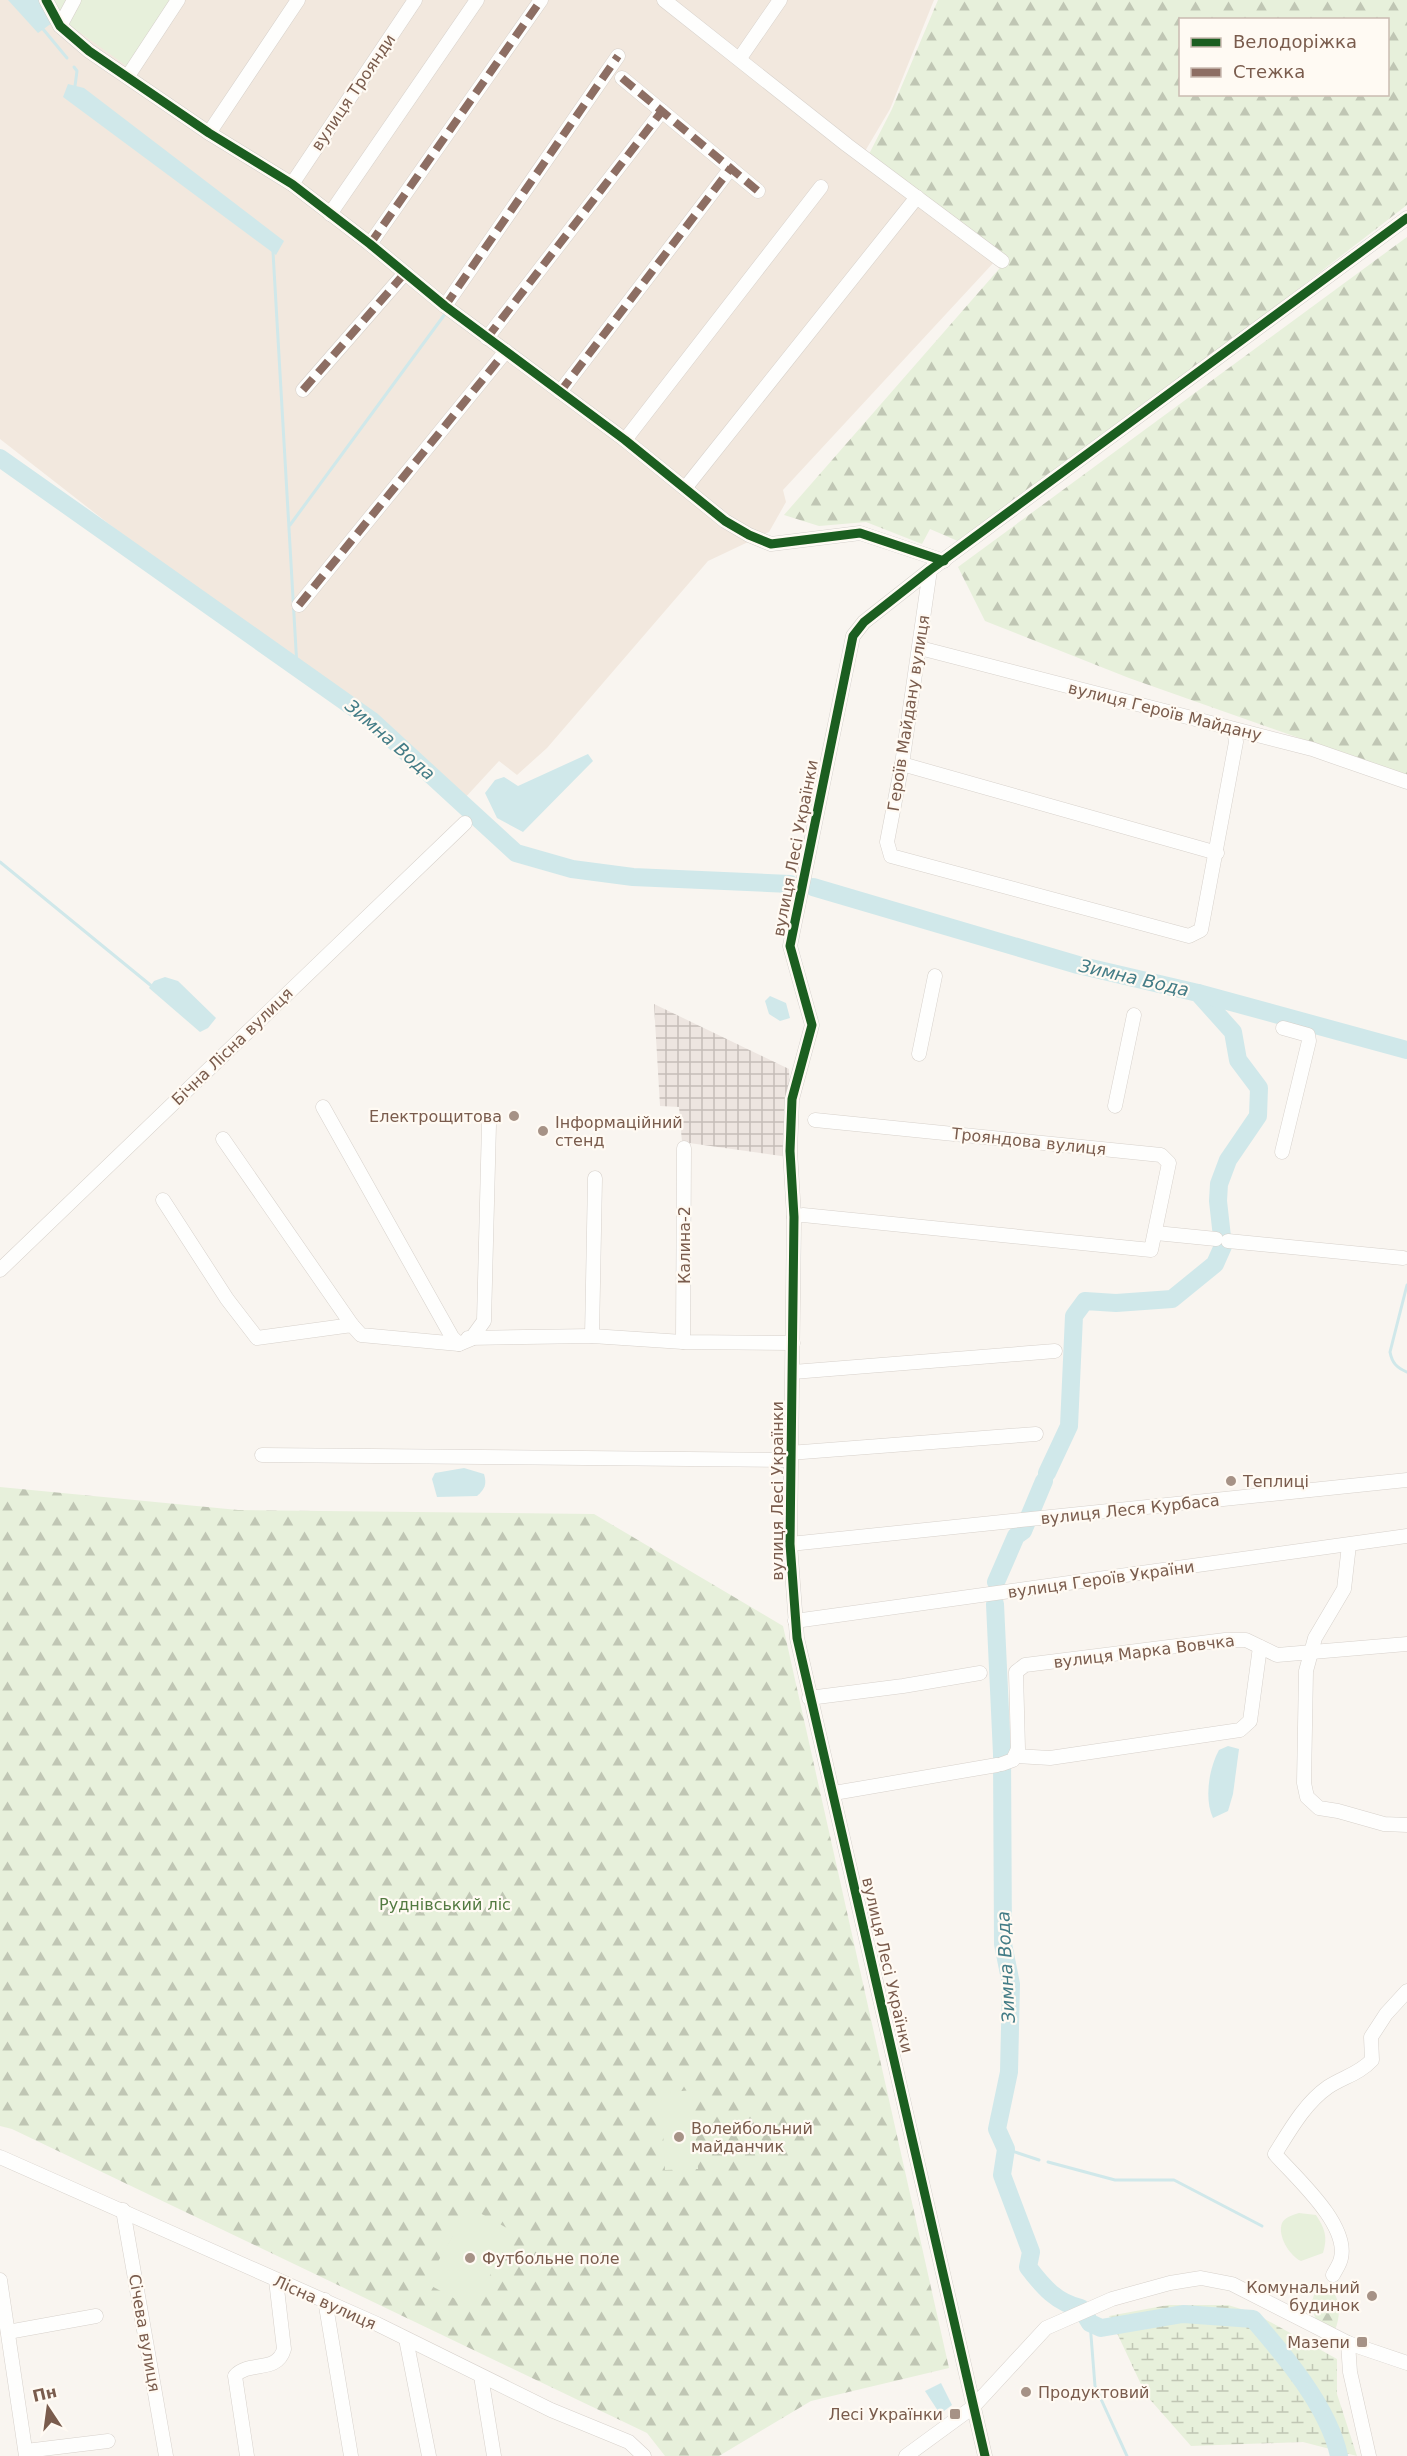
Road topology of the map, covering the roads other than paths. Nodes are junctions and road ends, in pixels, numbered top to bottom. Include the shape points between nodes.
1 (46, 0) edge
2 (74, 0) edge
3 (178, 0) edge
4 (298, 0) edge
5 (415, 0) edge
6 (477, 0) edge
7 (541, 0) edge
8 (664, 0) edge
9 (780, 0) edge
10 (681, 5) edge
11 (60, 26) junction
12 (618, 56) dead end
13 (740, 58) junction
14 (128, 76) junction
15 (622, 78) dead end
16 (662, 111) junction
17 (209, 132) junction
18 (731, 168) junction
19 (292, 184) junction
20 (821, 187) dead end
21 (758, 191) dead end
22 (917, 197) junction
23 (330, 214) junction
24 (1407, 218) edge
25 (370, 243) junction
26 (1002, 261) dead end
27 (405, 273) junction
28 (445, 306) junction
29 (487, 338) junction
30 (506, 351) junction
31 (303, 390) dead end
32 (560, 392) junction
33 (625, 440) junction
34 (686, 487) junction
35 (944, 561) junction
36 (930, 570) junction
37 (299, 605) dead end
38 (920, 648) junction
39 (1234, 730) junction
40 (902, 764) junction
41 (1407, 782) edge
42 (465, 823) dead end
43 (1217, 852) junction
44 (935, 976) dead end
45 (1134, 1016) dead end
46 (1283, 1028) dead end
47 (919, 1054) dead end
48 (1115, 1106) dead end
49 (323, 1107) dead end
50 (815, 1119) dead end
51 (489, 1124) dead end
52 (223, 1139) dead end
53 (684, 1148) dead end
54 (1282, 1152) dead end
55 (595, 1178) dead end
56 (163, 1200) dead end
57 (794, 1217) junction
58 (1156, 1233) junction
59 (1403, 1258) dead end
60 (0, 1270) edge
61 (352, 1324) junction
62 (592, 1336) junction
63 (461, 1340) junction
64 (683, 1342) junction
65 (793, 1343) junction
66 (1055, 1351) dead end
67 (793, 1372) junction
68 (1036, 1434) dead end
69 (262, 1455) dead end
70 (789, 1457) junction
71 (1407, 1480) edge
72 (1407, 1536) edge
73 (790, 1544) junction
74 (1349, 1545) junction
75 (795, 1621) junction
76 (1407, 1644) edge
77 (1260, 1647) junction
78 (1310, 1652) junction
79 (980, 1673) dead end
80 (810, 1698) junction
81 (1015, 1756) junction
82 (834, 1793) junction
83 (1407, 1825) edge
84 (1407, 1991) edge
85 (0, 2157) edge
86 (123, 2210) junction
87 (1333, 2275) dead end
88 (0, 2280) edge
89 (276, 2280) junction
90 (325, 2300) junction
91 (96, 2316) dead end
92 (8, 2332) junction
93 (406, 2339) junction
94 (1348, 2343) junction
95 (1407, 2363) edge
96 (481, 2376) junction
97 (973, 2407) junction
98 (108, 2441) dead end
99 (26, 2454) edge
100 (166, 2456) edge
101 (247, 2456) edge
102 (351, 2456) edge
103 (429, 2456) edge
104 (495, 2456) edge
105 (644, 2456) edge
106 (906, 2456) edge
107 (985, 2456) edge
108 (1370, 2456) edge

1 - 11 street
2 - 11 street
3 - 14 street
4 - 17 street
5 - 19 street, вулиця Троянди
6 - 23 street
7 - 25 street
8 - 10 street
9 - 13 street
10 - 13 street
11 - 14 street
12 - 28 street
13 - 22 street
14 - 17 street
15 - 16 street
16 - 18 street
16 - 29 street
17 - 19 street
18 - 21 street
18 - 32 street
19 - 23 street
20 - 33 street
22 - 26 street
22 - 34 street
23 - 25 street
24 - 35 street, вулиця Лесі Українки
25 - 27 street
27 - 28 street
27 - 31 street
28 - 29 street
29 - 30 street
30 - 32 street
30 - 37 street
32 - 33 street
33 - 34 street
34 - 35 street via 725,521 771,544 860,533
35 - 36 street, вулиця Лесі Українки
36 - 38 street, Героїв Майдану вулиця
36 - 57 street, вулиця Лесі Українки via 864,622 853,636 790,946 812,1025 792,1099 789,1151
38 - 39 street, вулиця Героїв Майдану
38 - 40 street, Героїв Майдану вулиця
39 - 41 street, вулиця Героїв Майдану via 1342,758
39 - 43 street via 1236,741
40 - 43 street
40 - 43 street, Героїв Майдану вулиця via 887,842 891,856 1189,936 1201,930
42 - 60 street, Бічна Лісна вулиця
44 - 47 street
45 - 48 street
46 - 54 street via 1308,1035 1309,1041
49 - 63 street
50 - 58 street, Трояндова вулиця via 1161,1155 1168,1163
51 - 63 street via 484,1321
52 - 61 street
53 - 64 street, Калина-2
55 - 62 street
56 - 61 street via 257,1338
57 - 58 street via 1151,1250
57 - 65 street, вулиця Лесі Українки
58 - 59 street
61 - 63 street via 361,1335
62 - 63 street
62 - 64 street
64 - 65 street
65 - 67 street, вулиця Лесі Українки
66 - 67 street
67 - 70 street, вулиця Лесі Українки
68 - 70 street
69 - 70 street
70 - 73 street, вулиця Лесі Українки
71 - 73 street, вулиця Леся Курбаса
72 - 74 street, вулиця Героїв України
73 - 75 street, вулиця Лесі Українки
74 - 75 street, вулиця Героїв України
74 - 78 street via 1344,1589
75 - 80 street, вулиця Лесі Українки
76 - 78 street, вулиця Марка Вовчка
77 - 78 street, вулиця Марка Вовчка via 1277,1654
77 - 81 street via 1250,1721 1240,1730 1050,1758
77 - 81 street, вулиця Марка Вовчка via 1246,1640 1225,1640 1025,1665 1016,1672
78 - 83 street via 1305,1691 1307,1797 1320,1808 1384,1824
79 - 80 street
80 - 82 street, вулиця Лесі Українки
81 - 82 street via 1000,1764
82 - 97 street, вулиця Лесі Українки
84 - 87 street via 1371,2037 1372,2060 1363,2070 1329,2086 1311,2101 1275,2154 1314,2197 1337,2232 1342,2257
85 - 86 street, Лісна вулиця
86 - 89 street, Лісна вулиця
86 - 100 street, Січева вулиця
88 - 92 street
89 - 90 street, Лісна вулиця
89 - 101 street via 282,2358 235,2376
90 - 93 street, Лісна вулиця
90 - 102 street
91 - 92 street
92 - 99 street
93 - 96 street, Лісна вулиця
93 - 103 street
94 - 95 street
94 - 97 street via 1232,2284 1201,2278 1170,2283 1102,2303 1046,2328
94 - 108 street via 1350,2372
96 - 104 street
96 - 105 street, Лісна вулиця via 629,2442
97 - 106 street
97 - 107 street, вулиця Лесі Українки
98 - 99 street

